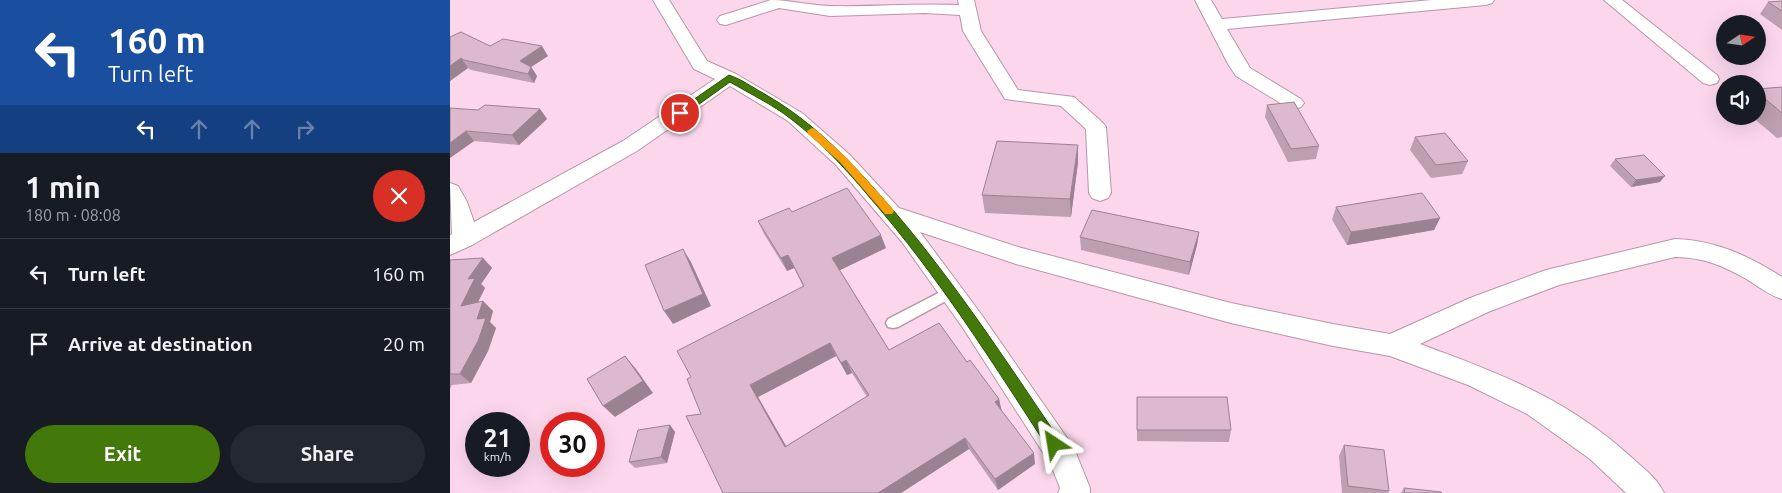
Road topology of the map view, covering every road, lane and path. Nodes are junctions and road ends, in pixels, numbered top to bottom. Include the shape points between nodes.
1 (661, 0) edge
2 (1203, 0) edge
3 (1486, 0) edge
4 (1612, 0) edge
5 (967, 5) edge
6 (726, 20) dead end
7 (1216, 25) junction
8 (729, 78) junction
9 (1710, 78) dead end
10 (1294, 103) edge
11 (450, 191) edge
12 (1100, 193) dead end
13 (891, 214) junction
14 (457, 242) edge
15 (1782, 289) edge
16 (950, 292) junction
17 (893, 323) dead end
18 (1392, 345) junction
19 (1074, 493) edge
20 (1648, 493) edge

1 - 8 street via 700,65
2 - 7 street
3 - 7 street
4 - 9 street
5 - 6 street via 830,11 778,3
5 - 12 street via 972,31 1012,95 1067,101 1096,127
7 - 10 street via 1243,72
8 - 13 street via 773,102 802,123 843,160
8 - 14 street via 630,146
11 - 14 street via 464,226
13 - 16 street
13 - 18 street via 1016,255 1231,313
15 - 18 street via 1750,268 1717,254 1693,247 1675,248 1555,278 1479,305
16 - 17 lane
16 - 19 street via 1063,458
18 - 20 street via 1478,377 1537,405 1601,449

